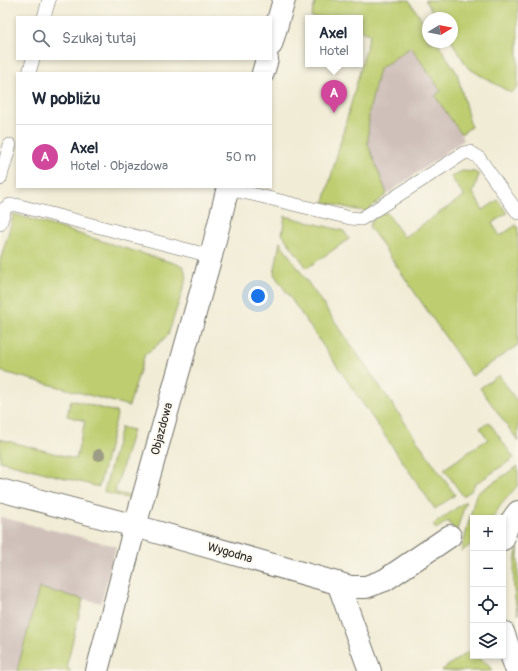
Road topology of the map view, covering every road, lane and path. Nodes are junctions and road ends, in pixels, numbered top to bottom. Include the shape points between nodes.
1 (48, 0) edge
2 (284, 0) edge
3 (44, 16) edge
4 (272, 42) edge
5 (33, 60) edge
6 (267, 60) edge
7 (29, 72) edge
8 (263, 72) edge
9 (10, 145) dead end
10 (0, 179) edge
11 (227, 188) edge
12 (518, 212) edge
13 (0, 224) edge
14 (211, 256) junction
15 (0, 490) edge
16 (518, 512) edge
17 (135, 526) junction
18 (506, 530) edge
19 (450, 536) dead end
20 (338, 583) junction
21 (506, 640) edge
22 (97, 671) edge
23 (370, 671) edge
24 (517, 671) edge

1 - 3 lane
2 - 4 street
5 - 7 lane
6 - 8 street
9 - 10 lane
11 - 12 lane via 361,219 464,153 470,152 479,158
11 - 14 street, Objazdowa
13 - 14 lane via 5,208 16,205
14 - 17 street, Objazdowa
15 - 17 street, Wygodna
16 - 18 street
17 - 20 street, Wygodna
17 - 22 street, Objazdowa
19 - 20 street, Wygodna via 385,580 366,587 351,587
20 - 23 street
21 - 24 street

